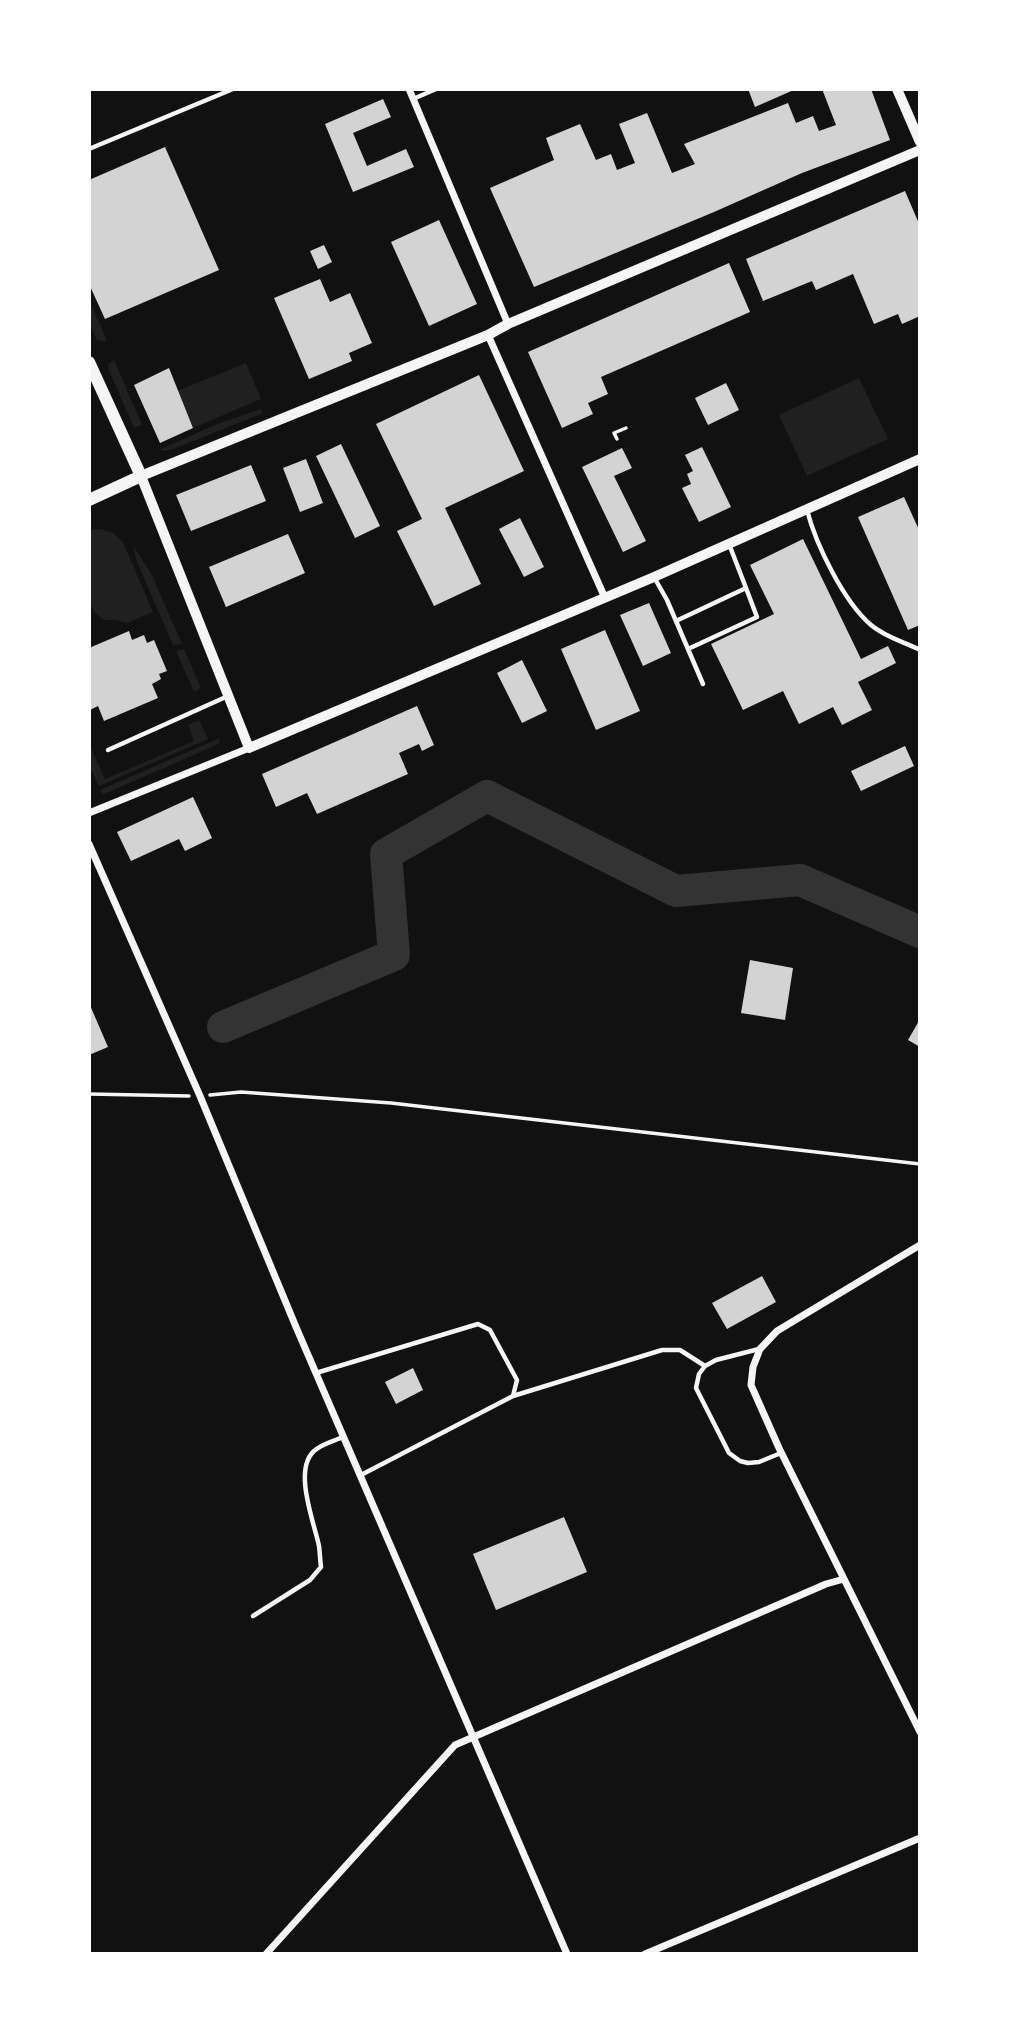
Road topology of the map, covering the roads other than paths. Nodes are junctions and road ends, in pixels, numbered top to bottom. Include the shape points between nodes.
1 (233, 89) edge
2 (409, 89) edge
3 (436, 89) edge
4 (897, 89) edge
5 (413, 99) junction
6 (920, 142) edge
7 (89, 149) edge
8 (920, 150) edge
9 (508, 324) junction
10 (488, 335) junction
11 (89, 362) edge
12 (920, 460) edge
13 (141, 476) junction
14 (89, 500) edge
15 (807, 509) junction
16 (729, 543) junction
17 (654, 577) junction
18 (746, 589) junction
19 (605, 598) junction
20 (676, 621) junction
21 (688, 649) junction
22 (920, 650) edge
23 (703, 684) dead end
24 (229, 696) junction
25 (249, 748) junction
26 (108, 750) dead end
27 (89, 813) edge
28 (89, 844) edge
29 (920, 1245) edge
30 (760, 1349) junction
31 (705, 1366) junction
32 (316, 1373) junction
33 (513, 1396) junction
34 (343, 1437) junction
35 (781, 1453) junction
36 (360, 1476) junction
37 (844, 1579) junction
38 (253, 1616) dead end
39 (920, 1732) edge
40 (473, 1737) junction
41 (920, 1838) edge
42 (267, 1954) edge
43 (566, 1954) edge
44 (645, 1954) edge

1 - 7 lane
2 - 5 street
3 - 5 lane
4 - 6 street
5 - 9 street
8 - 9 street
9 - 10 street
10 - 13 street
10 - 19 street
11 - 13 main road
12 - 15 street
13 - 14 main road
13 - 24 street
15 - 16 street
15 - 22 lane via 812,529 845,594 870,624
16 - 17 street
16 - 18 lane
17 - 19 street
17 - 20 lane
18 - 20 lane
18 - 21 lane via 757,617
19 - 25 street
20 - 21 lane
21 - 23 lane
24 - 25 street
24 - 26 lane
25 - 27 street
28 - 32 street
29 - 30 street via 777,1331
30 - 31 lane
30 - 35 street via 751,1385
31 - 33 lane via 680,1350 662,1350
31 - 35 lane via 696,1388 729,1453 748,1463
32 - 33 lane via 478,1324 490,1330 517,1380
32 - 34 street
33 - 36 lane
34 - 36 street
34 - 38 lane via 314,1451 305,1467 321,1567 310,1580
35 - 37 street
36 - 40 street
37 - 39 street
37 - 40 street
40 - 42 street via 455,1745
40 - 43 street
41 - 44 street

